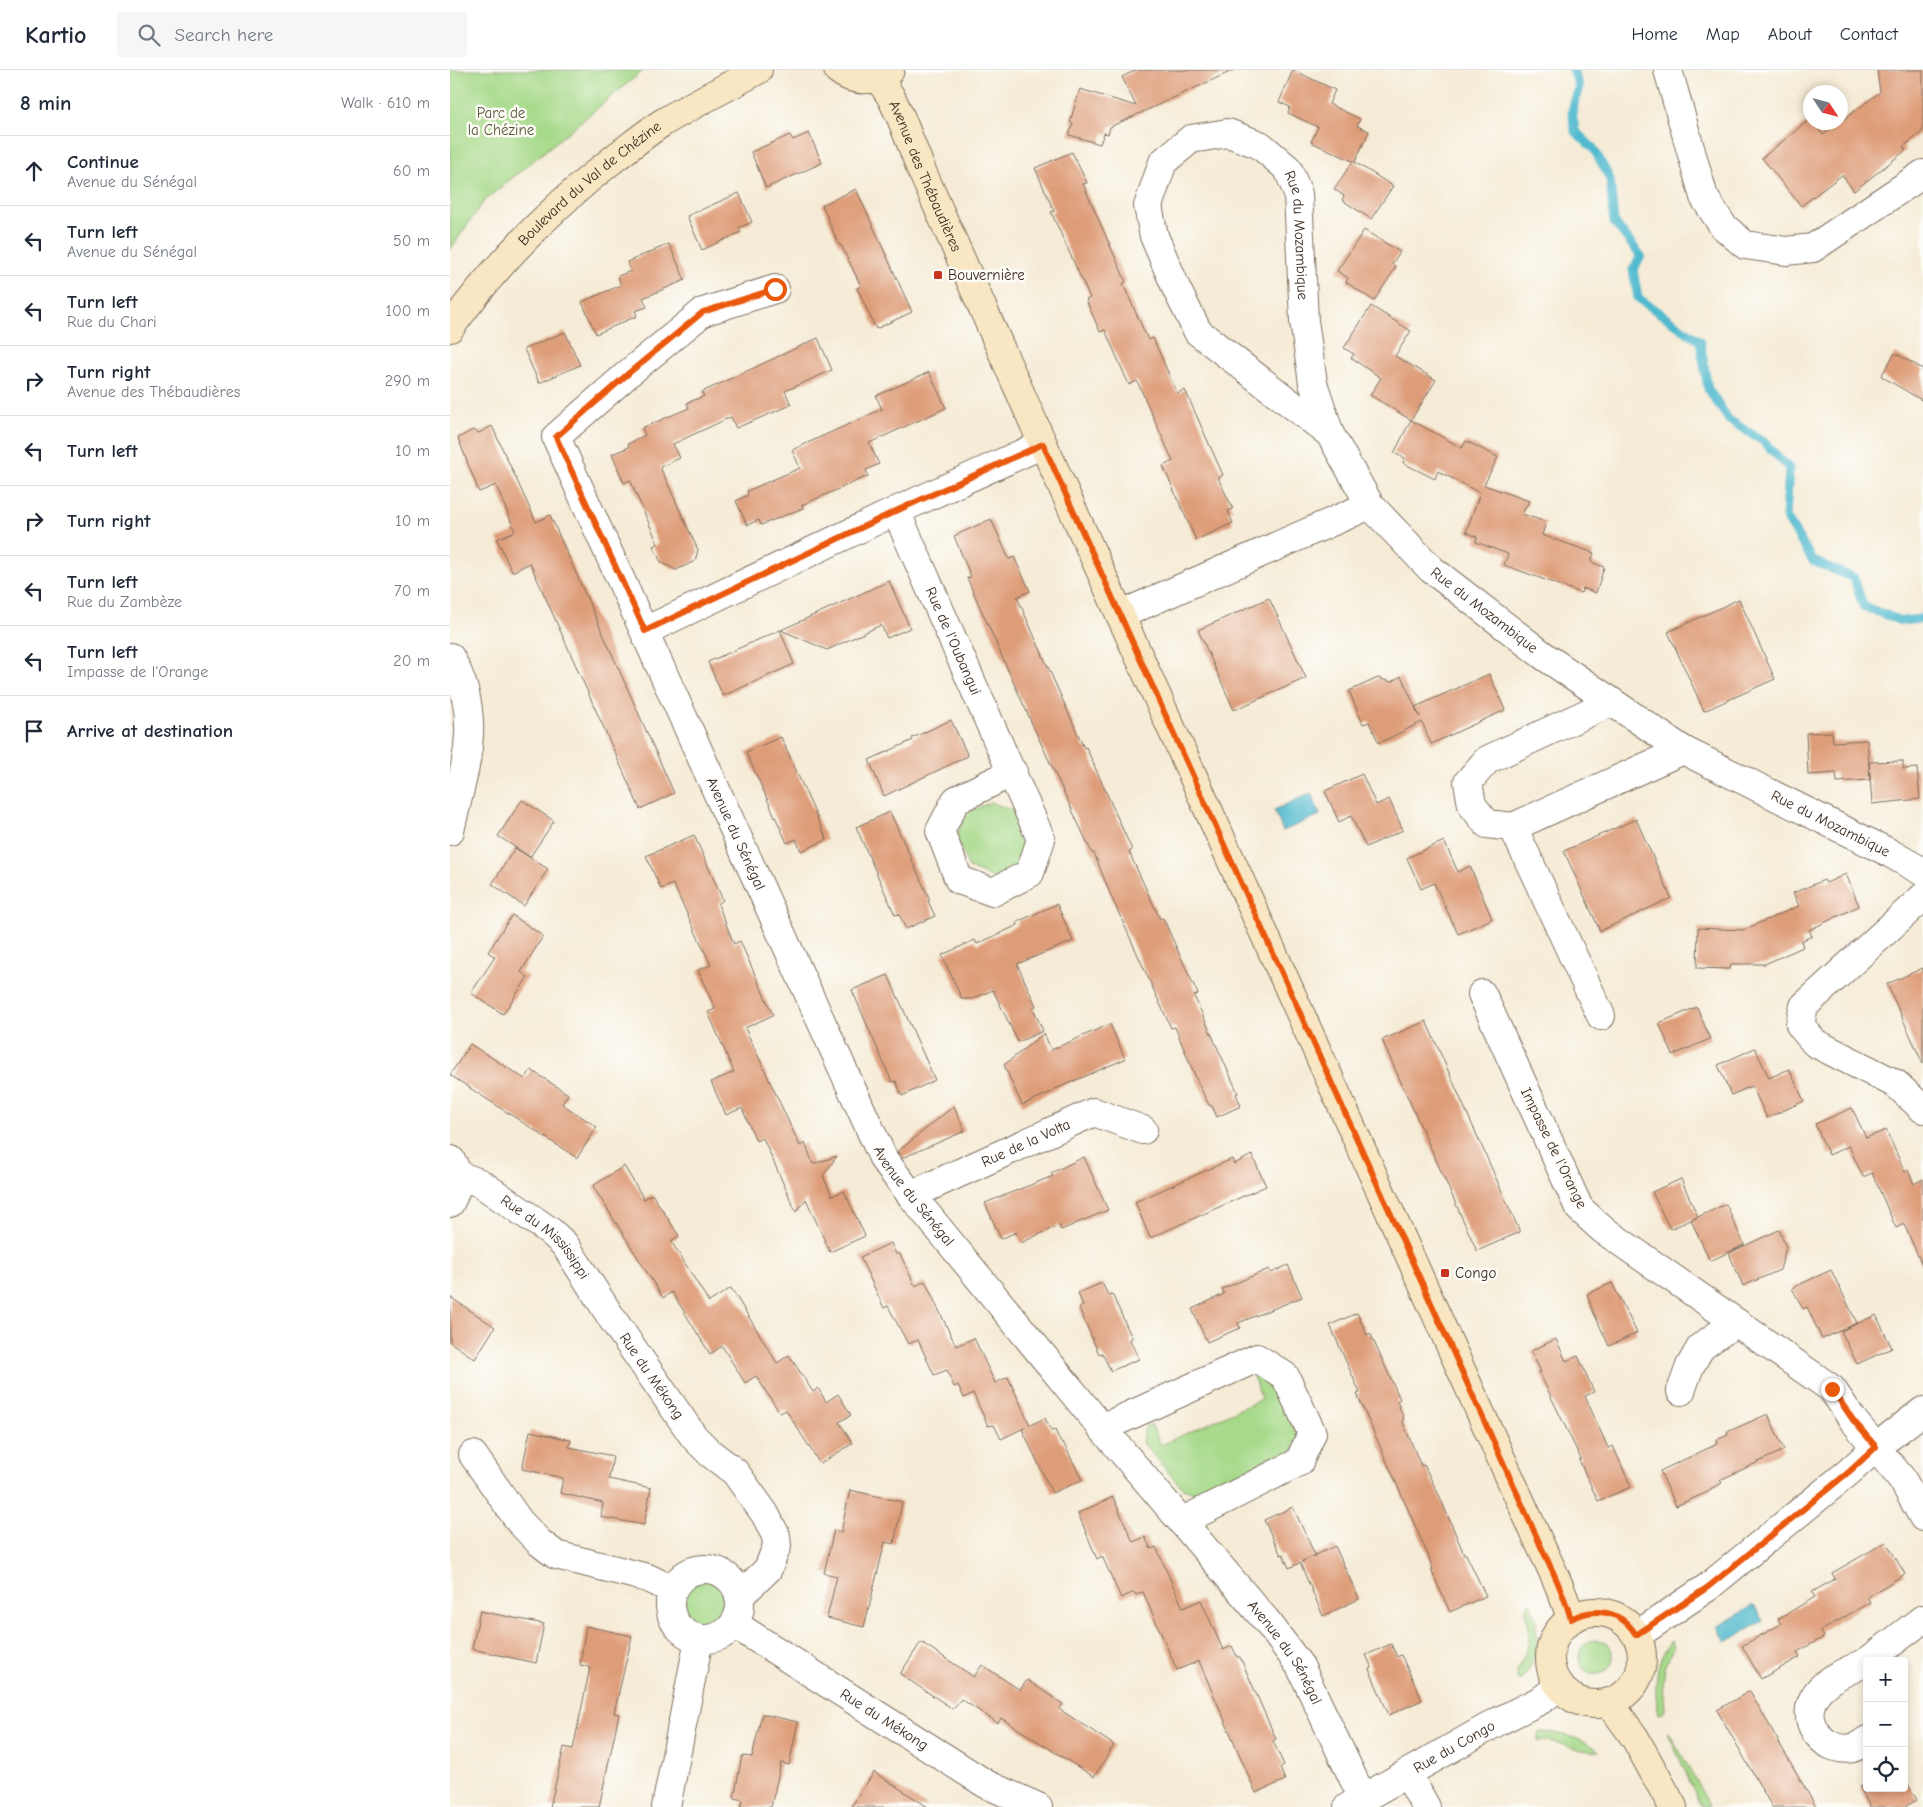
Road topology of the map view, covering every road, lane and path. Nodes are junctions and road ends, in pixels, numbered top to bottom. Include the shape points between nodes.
1 (758, 70) edge
2 (838, 70) edge
3 (1668, 70) edge
4 (884, 74) edge
5 (1923, 174) edge
6 (775, 289) dead end
7 (450, 328) edge
8 (1330, 434) junction
9 (1043, 444) junction
10 (1370, 505) junction
11 (896, 511) junction
12 (1120, 616) junction
13 (645, 631) junction
14 (450, 658) edge
15 (1611, 702) junction
16 (1683, 750) junction
17 (1013, 772) dead end
18 (1513, 827) junction
19 (450, 831) edge
20 (1923, 872) edge
21 (1923, 896) edge
22 (1482, 994) dead end
23 (1601, 1016) dead end
24 (1923, 1109) edge
25 (1143, 1130) dead end
26 (454, 1167) edge
27 (911, 1195) junction
28 (450, 1203) edge
29 (613, 1320) joint
30 (1736, 1322) junction
31 (1681, 1391) dead end
32 (1923, 1411) edge
33 (1102, 1428) junction
34 (1876, 1447) junction
35 (473, 1455) dead end
36 (1923, 1516) edge
37 (1183, 1521) junction
38 (673, 1590) junction
39 (739, 1597) junction
40 (1571, 1619) junction
41 (1923, 1619) edge
42 (734, 1624) junction
43 (1636, 1635) junction
44 (699, 1639) junction
45 (1874, 1657) edge
46 (1863, 1664) edge
47 (1560, 1686) junction
48 (1610, 1702) junction
49 (1863, 1742) edge
50 (1407, 1773) junction
51 (1356, 1803) edge
52 (666, 1807) edge
53 (1038, 1807) edge
54 (1426, 1807) edge
55 (1673, 1807) edge

1 - 7 street, Boulevard du Val de Chézine via 661,124 587,179 513,251
2 - 4 street via 854,78 870,79
3 - 5 street via 1704,197 1722,226 1745,245 1786,251 1813,248
4 - 9 street, Avenue des Thébaudières via 921,169
6 - 13 street, Avenue du Sénégal via 703,312 556,437
8 - 8 street, Rue du Mozambique via 1313,383 1304,321 1298,194 1288,169 1260,145 1228,133 1191,139 1163,162 1148,206 1154,236 1177,290 1198,332
8 - 10 street, Rue du Mozambique
9 - 11 street
9 - 12 street, Avenue des Thébaudières
10 - 12 street
10 - 15 street, Rue du Mozambique via 1431,569 1544,656
11 - 13 street
11 - 17 street, Rue de l'Oubangui
12 - 40 street, Avenue des Thébaudières via 1556,1576
13 - 27 street, Avenue du Sénégal via 884,1160
14 - 19 street via 464,686 470,718 469,741
15 - 16 street, Rue du Mozambique
15 - 18 street via 1487,760 1468,782 1472,805 1487,824
16 - 18 street
16 - 20 street, Rue du Mozambique
18 - 23 street
21 - 24 street via 1804,1006 1800,1025 1815,1043 1896,1084
22 - 30 street, Impasse de l'Orange via 1579,1208 1602,1229
25 - 27 street, Rue de la Volta via 1094,1112
26 - 28 street via 455,1195
26 - 29 street, Rue du Mississippi via 550,1230 565,1245
27 - 33 street, Avenue du Sénégal
29 - 39 street, Rue du Mékong via 694,1437 734,1472 765,1514 776,1536 777,1546 768,1569
30 - 31 street via 1700,1347
30 - 34 street, Impasse de l'Orange via 1832,1389
32 - 34 street
33 - 37 street, Avenue du Sénégal
33 - 37 street via 1257,1358 1285,1376 1312,1433 1299,1462
34 - 36 street, Impasse de l'Orange via 1903,1481
34 - 43 street via 1708,1587
35 - 38 street via 519,1521 556,1554 648,1578
37 - 51 street, Avenue du Sénégal via 1300,1666
38 - 39 street via 688,1574 709,1569 729,1578
38 - 44 street via 670,1600 674,1621 680,1629
39 - 42 street
40 - 43 street via 1591,1612 1607,1613 1626,1622
40 - 47 street via 1559,1630 1552,1645 1551,1666
41 - 45 street
42 - 44 street via 719,1636
42 - 53 street, Rue du Mékong via 986,1784
43 - 48 street via 1642,1651 1639,1675 1630,1690
44 - 52 street
46 - 49 street via 1823,1686 1813,1699 1809,1712 1812,1729 1820,1740 1836,1747 1853,1748
47 - 48 street via 1582,1702
47 - 50 street, Rue du Congo via 1541,1700
48 - 55 street via 1635,1738
50 - 51 street, Rue du Congo
50 - 54 street

